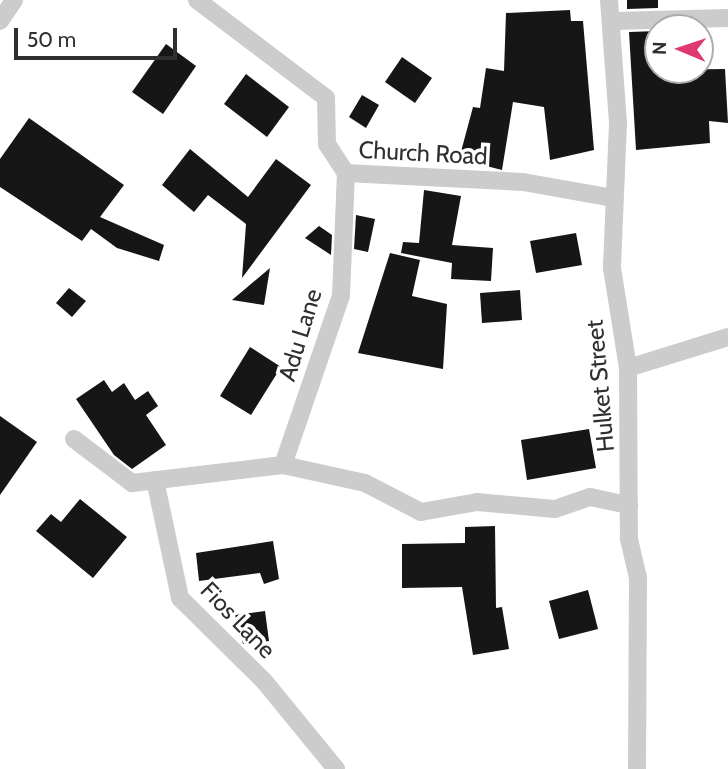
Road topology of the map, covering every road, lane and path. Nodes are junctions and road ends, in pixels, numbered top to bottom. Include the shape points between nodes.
1 (14, 0) edge
2 (197, 0) edge
3 (609, 0) edge
4 (728, 18) edge
5 (0, 21) edge
6 (614, 21) junction
7 (346, 173) junction
8 (613, 198) junction
9 (728, 337) edge
10 (628, 368) junction
11 (74, 439) dead end
12 (283, 465) junction
13 (155, 480) junction
14 (629, 505) junction
15 (336, 769) edge
16 (637, 769) edge

1 - 5 street
2 - 7 street, Church Road via 326,98 327,144
3 - 6 street, Hulket Street
4 - 6 street
6 - 8 street, Hulket Street
7 - 8 street, Church Road via 523,182
7 - 12 street, Adu Lane via 341,296
8 - 10 street, Hulket Street via 612,268
9 - 10 street
10 - 14 street, Hulket Street
11 - 13 street via 132,483
12 - 13 street
12 - 14 street via 365,483 421,512 477,502 555,509 590,497
13 - 15 street, Fios Lane via 180,597 264,681
14 - 16 street, Hulket Street via 638,577

